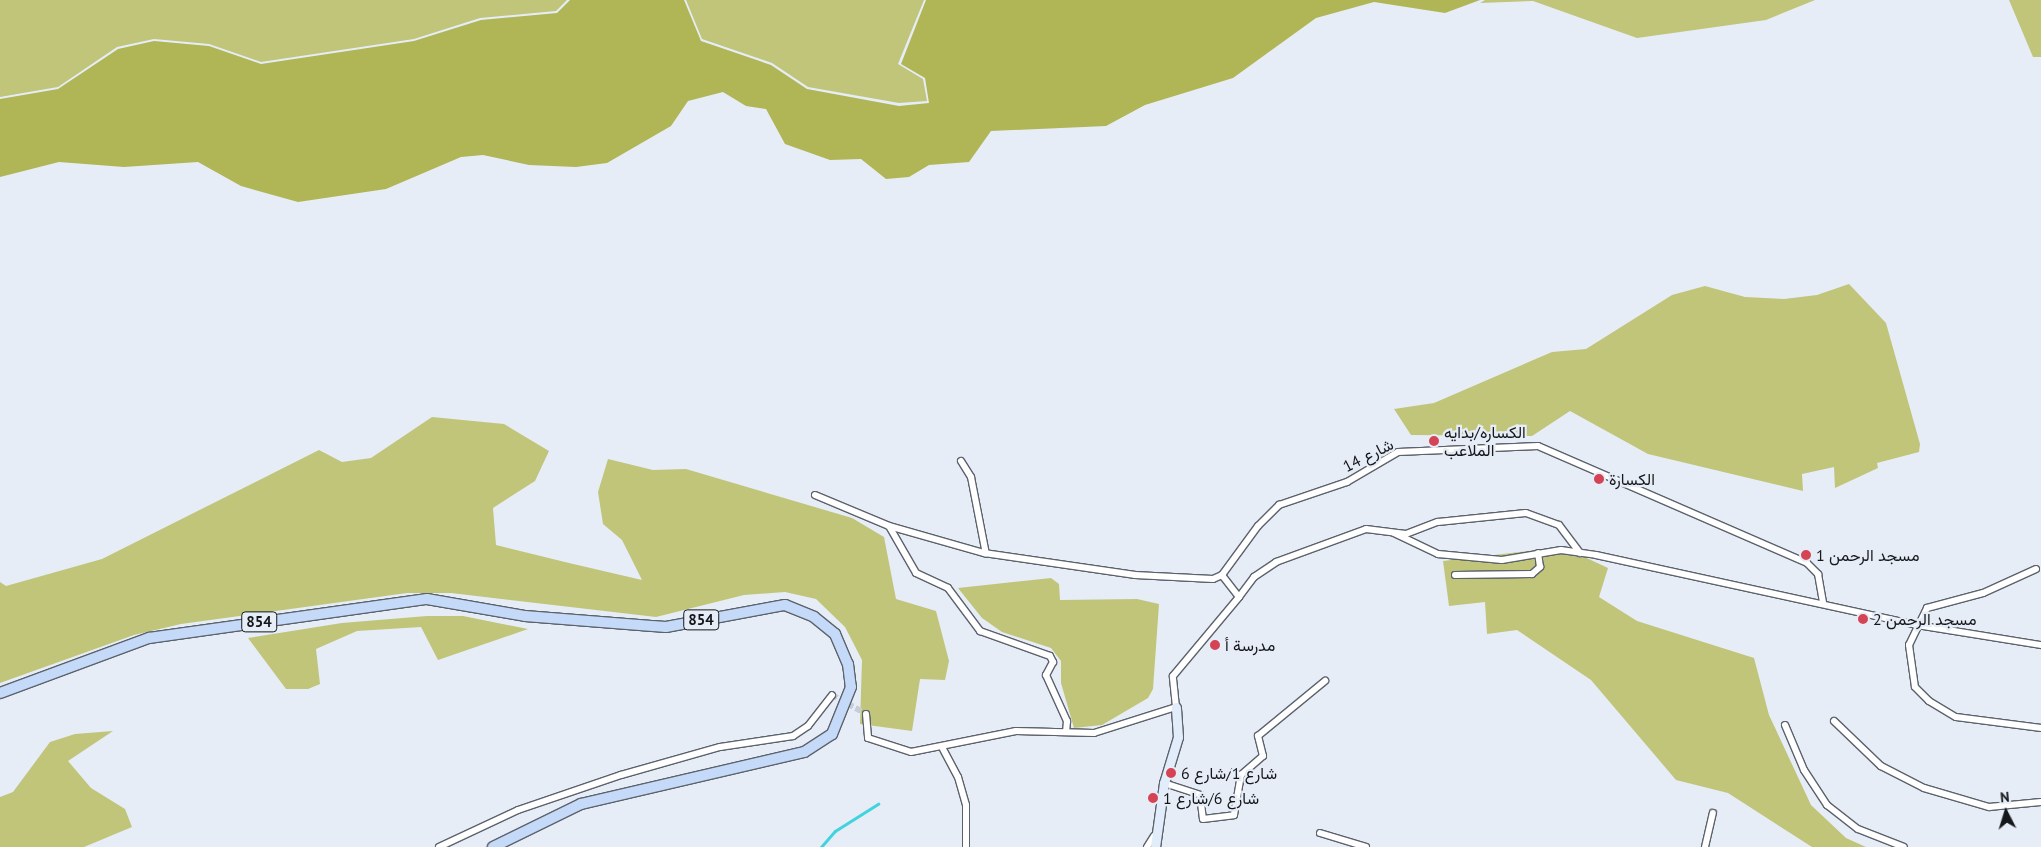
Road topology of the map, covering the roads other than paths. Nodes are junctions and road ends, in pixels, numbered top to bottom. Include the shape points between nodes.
1 (961, 461) dead end
2 (815, 496) dead end
3 (889, 526) junction
4 (1394, 534) junction
5 (1538, 553) junction
6 (1580, 553) junction
7 (986, 554) junction
8 (2036, 569) dead end
9 (1222, 575) junction
10 (1455, 575) dead end
11 (1239, 597) junction
12 (1823, 603) junction
13 (1916, 625) junction
14 (2041, 644) edge
15 (1325, 682) dead end
16 (0, 693) edge
17 (832, 696) dead end
18 (1176, 707) junction
19 (866, 714) dead end
20 (1834, 721) dead end
21 (1785, 725) dead end
22 (2041, 728) edge
23 (1066, 732) junction
24 (943, 749) junction
25 (1164, 783) junction
26 (2041, 802) edge
27 (1713, 813) dead end
28 (1320, 833) dead end
29 (1154, 836) junction
30 (439, 847) edge
31 (493, 847) edge
32 (966, 847) edge
33 (1148, 847) edge
34 (1155, 847) edge
35 (1366, 847) edge
36 (1705, 847) edge
37 (1904, 847) edge

1 - 7 street via 972,477
2 - 3 street
3 - 7 street
3 - 23 street via 916,573 948,588 980,631 1050,656 1053,662 1046,675 1067,721
4 - 5 street via 1438,554 1502,560
4 - 6 street via 1406,534 1438,522 1526,513 1559,525
4 - 11 street via 1366,529 1276,562 1254,577
5 - 6 street
5 - 10 street via 1540,567 1532,574
6 - 12 street
7 - 9 street via 1135,575 1213,579
8 - 13 street via 1982,593 1927,608
9 - 11 street
9 - 12 street, شارع 14 via 1279,504 1346,482 1398,452 1538,446 1807,563 1818,574
11 - 18 street via 1173,676
12 - 13 street
13 - 14 street
13 - 22 street via 1909,645 1911,670 1915,687 1929,701 1956,717
15 - 25 street via 1258,736 1263,756 1241,775 1234,815 1203,819 1200,795
16 - 31 main road, 854 via 149,638 427,598 526,616 666,627 785,604 814,617 835,634 848,664 851,687 832,734 804,752 581,804
17 - 30 street via 808,726 793,736 720,747 621,775 518,810
18 - 23 street via 1094,733
18 - 25 street via 1178,737
19 - 24 street via 868,738 911,752
20 - 26 street via 1881,766 1924,788 1989,807
21 - 37 street via 1804,770 1827,805 1858,829
23 - 24 street via 1016,731 977,736
24 - 32 street via 958,777 966,805
25 - 29 street
27 - 36 street
28 - 35 street
29 - 33 street
29 - 34 street

